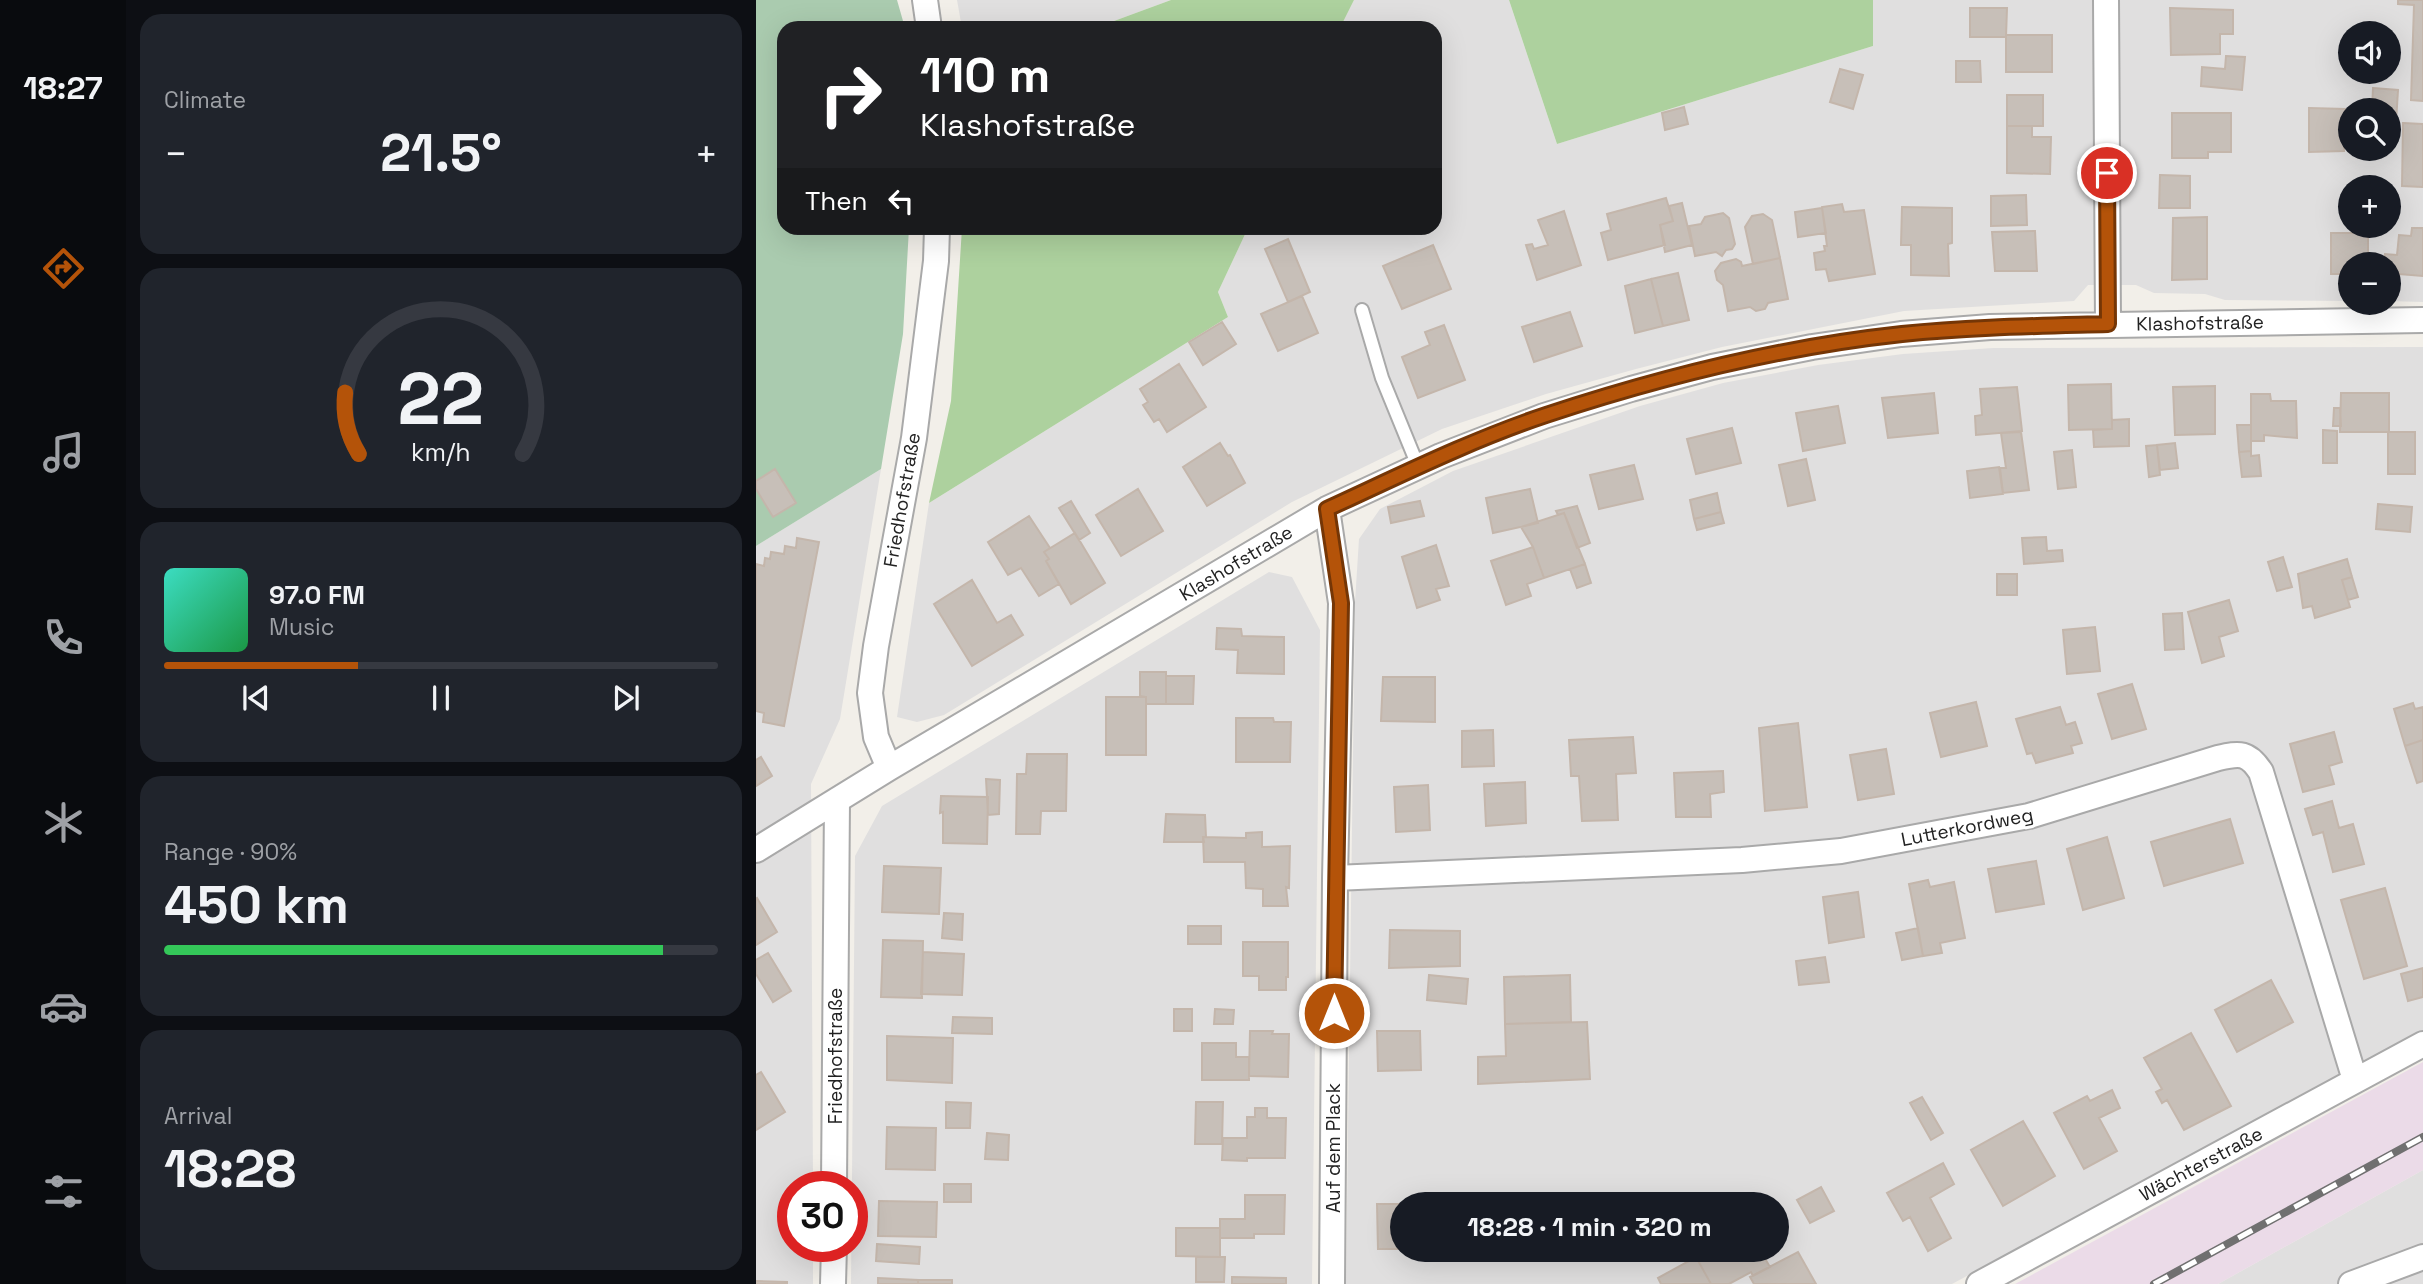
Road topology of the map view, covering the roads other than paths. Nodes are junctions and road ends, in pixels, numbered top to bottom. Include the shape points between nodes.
1 (925, 0) edge
2 (2106, 0) edge
3 (928, 21) edge
4 (937, 235) edge
5 (1362, 310) dead end
6 (2423, 320) edge
7 (2108, 324) junction
8 (1418, 466) junction
9 (1327, 509) junction
10 (889, 768) junction
11 (838, 800) junction
12 (756, 850) edge
13 (1335, 878) junction
14 (2423, 1044) edge
15 (2355, 1080) junction
16 (834, 1171) edge
17 (2423, 1257) edge
18 (834, 1262) edge
19 (833, 1284) edge
20 (1332, 1284) edge
21 (1979, 1284) edge
22 (2351, 1284) edge

1 - 3 street
2 - 7 street
4 - 10 street, Friedhofstraße via 914,438 870,693 876,737
5 - 8 lane via 1382,378
6 - 7 street, Klashofstraße
7 - 8 street, Klashofstraße via 1901,334 1712,367 1544,416
8 - 9 street, Klashofstraße
9 - 10 street, Klashofstraße
9 - 13 street, Auf dem Plack via 1341,603
10 - 11 street, Klashofstraße
11 - 12 street, Klashofstraße
11 - 16 street, Friedhofstraße
13 - 15 street, Lutterkordweg via 1742,860 1841,851 2029,816 2217,758 2246,755 2261,772
13 - 20 street, Auf dem Plack
14 - 15 street, Wächterstraße
15 - 21 street, Wächterstraße
17 - 22 street
18 - 19 street

